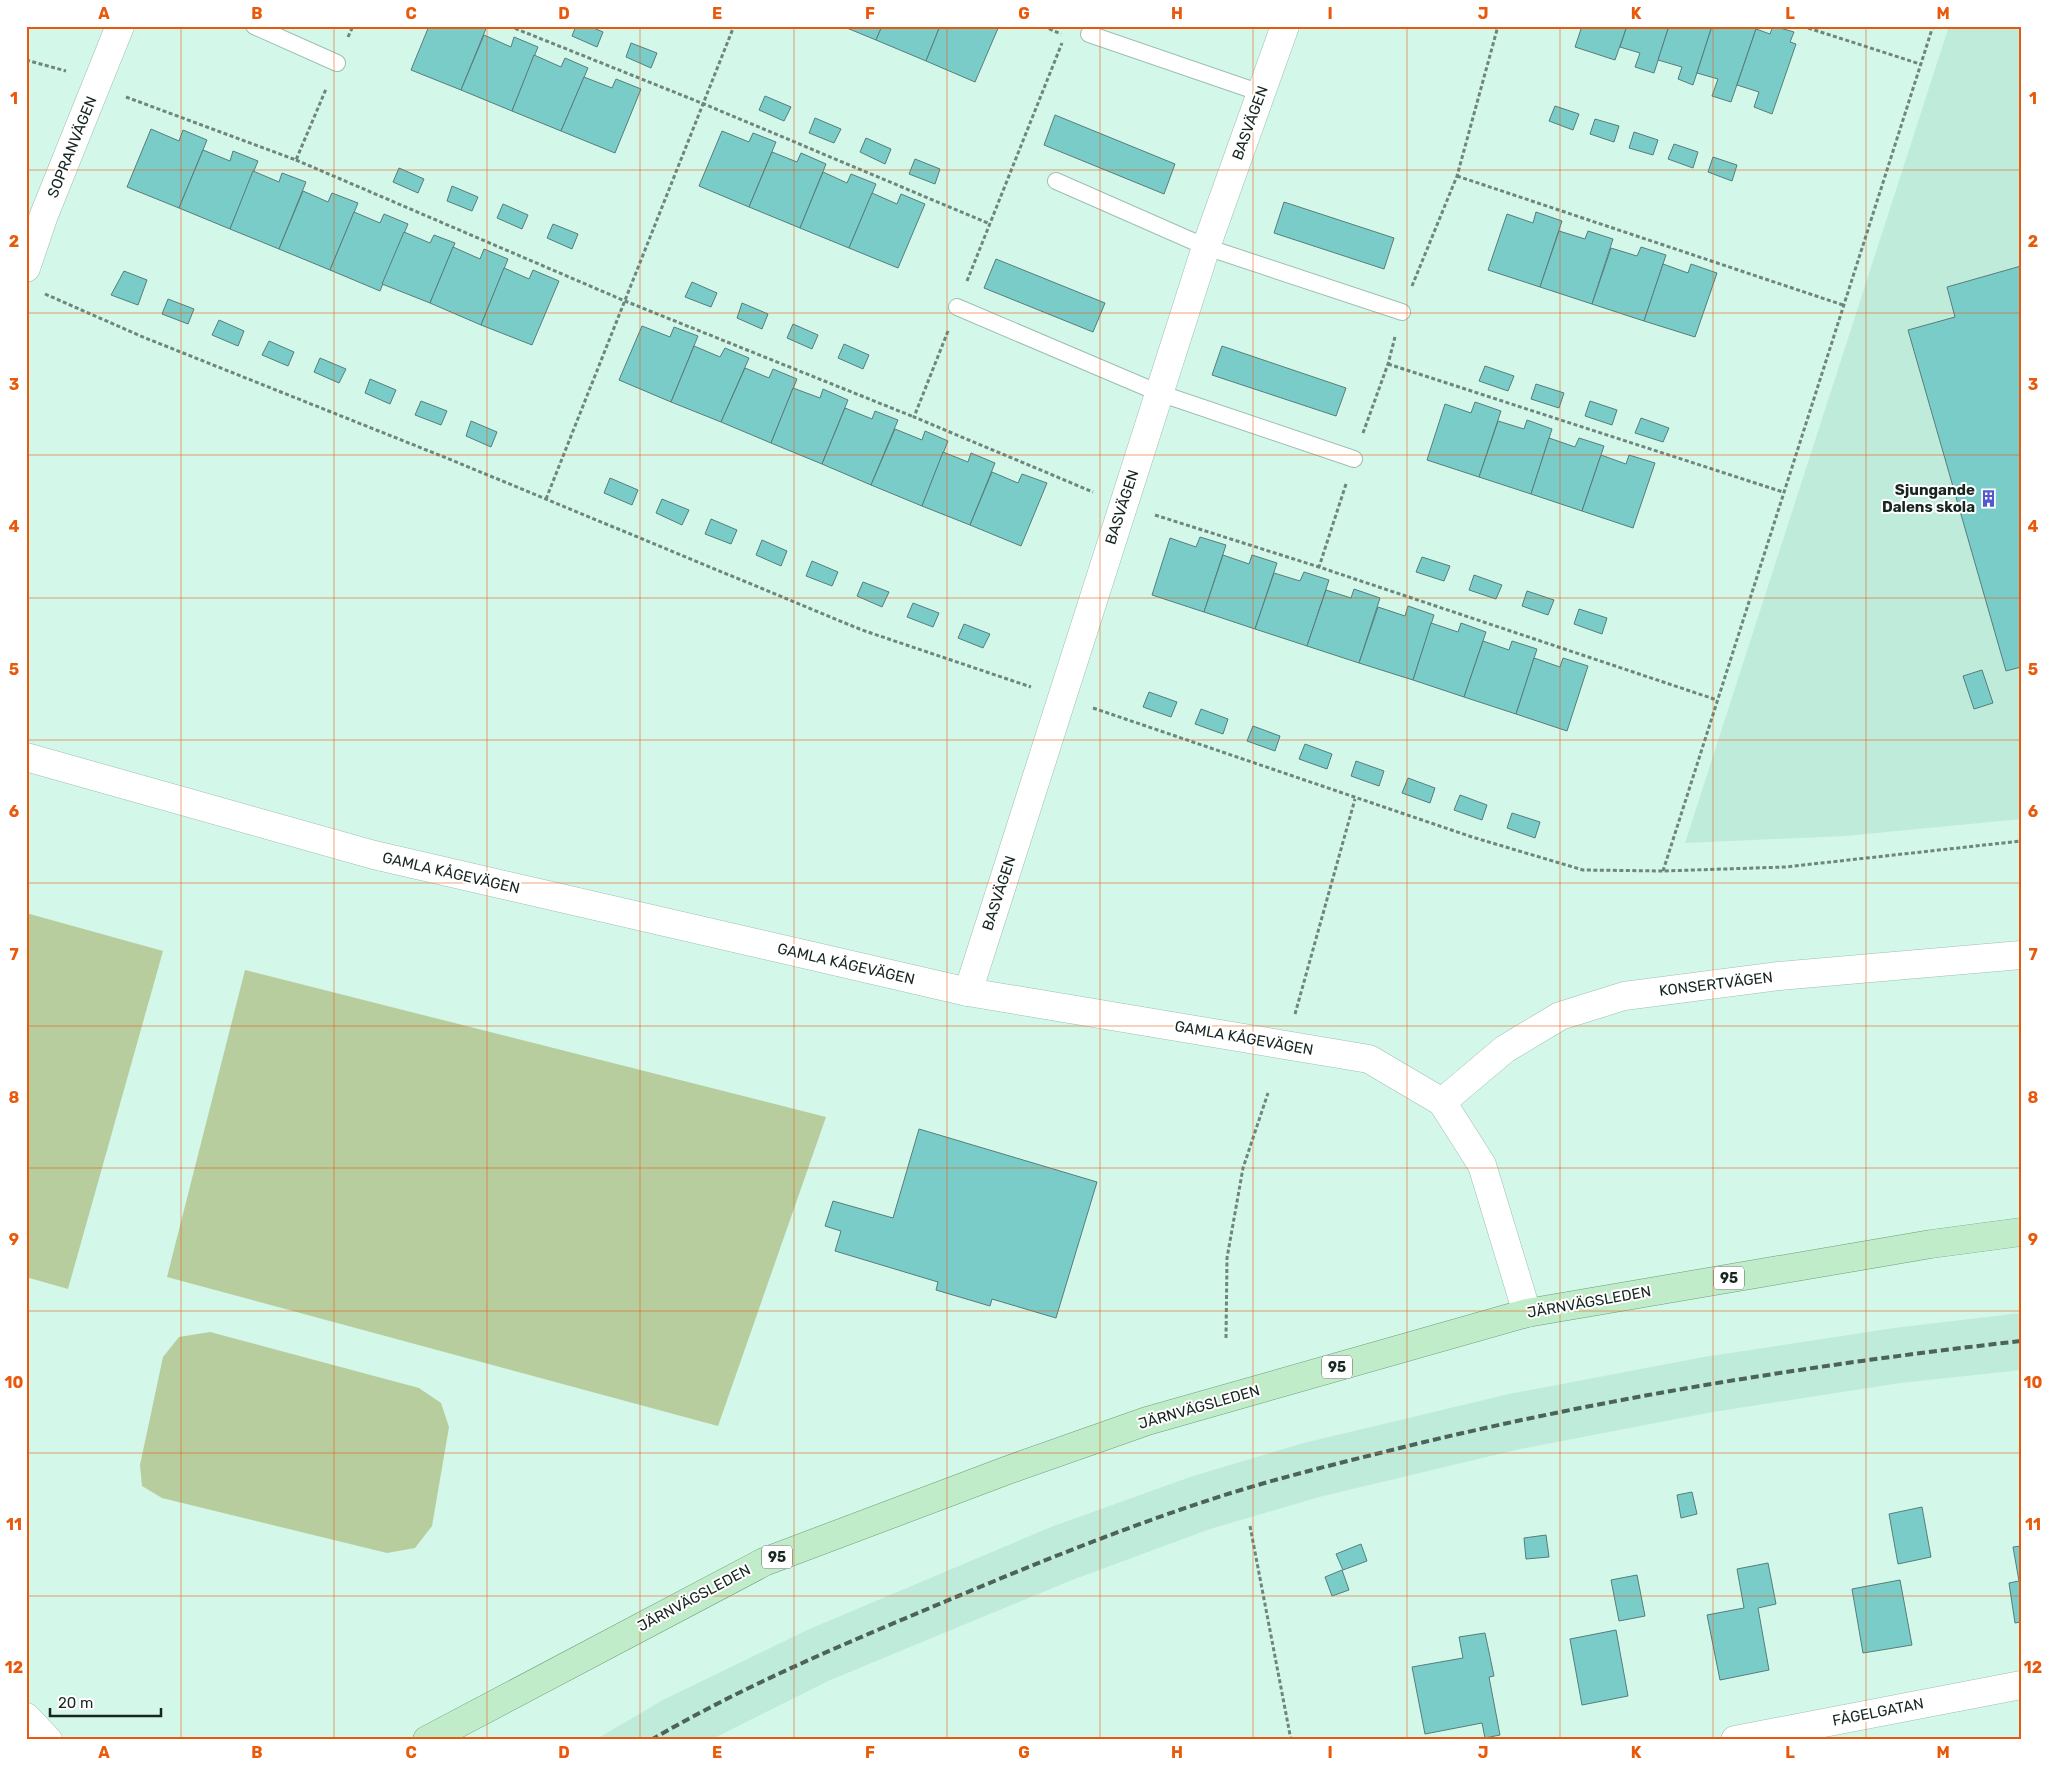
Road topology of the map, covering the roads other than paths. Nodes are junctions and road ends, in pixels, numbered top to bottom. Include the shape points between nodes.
1 (120, 26) edge
2 (254, 26) edge
3 (1285, 26) edge
4 (1089, 34) dead end
5 (337, 64) road end
6 (1261, 93) junction
7 (1056, 181) dead end
8 (1206, 247) junction
9 (26, 268) edge
10 (957, 307) dead end
11 (1402, 312) road end
12 (1159, 393) junction
13 (1354, 459) road end
14 (26, 757) edge
15 (2021, 955) edge
16 (968, 992) junction
17 (1442, 1102) junction
18 (2021, 1232) edge
19 (1527, 1313) junction
20 (2021, 1685) edge
21 (26, 1718) edge
22 (48, 1740) edge
23 (428, 1740) edge
24 (1735, 1740) edge

1 - 9 street, SOPRANVÄGEN
2 - 5 lane
3 - 6 street, BASVÄGEN
4 - 6 lane
6 - 8 street, BASVÄGEN
7 - 8 lane
8 - 11 lane
8 - 12 street, BASVÄGEN
10 - 12 lane
12 - 13 lane
12 - 16 street, BASVÄGEN
14 - 16 street, GAMLA KÅGEVÄGEN via 374,855
15 - 17 street, KONSERTVÄGEN via 1779,976 1624,996 1560,1016 1505,1049
16 - 17 street, GAMLA KÅGEVÄGEN via 1369,1059
17 - 19 street, GAMLA KÅGEVÄGEN via 1482,1165
18 - 19 main road, JÄRNVÄGSLEDEN / 95
19 - 23 main road, JÄRNVÄGSLEDEN / 95 via 1147,1421 773,1558
20 - 24 street, FÅGELGATAN
21 - 22 street

